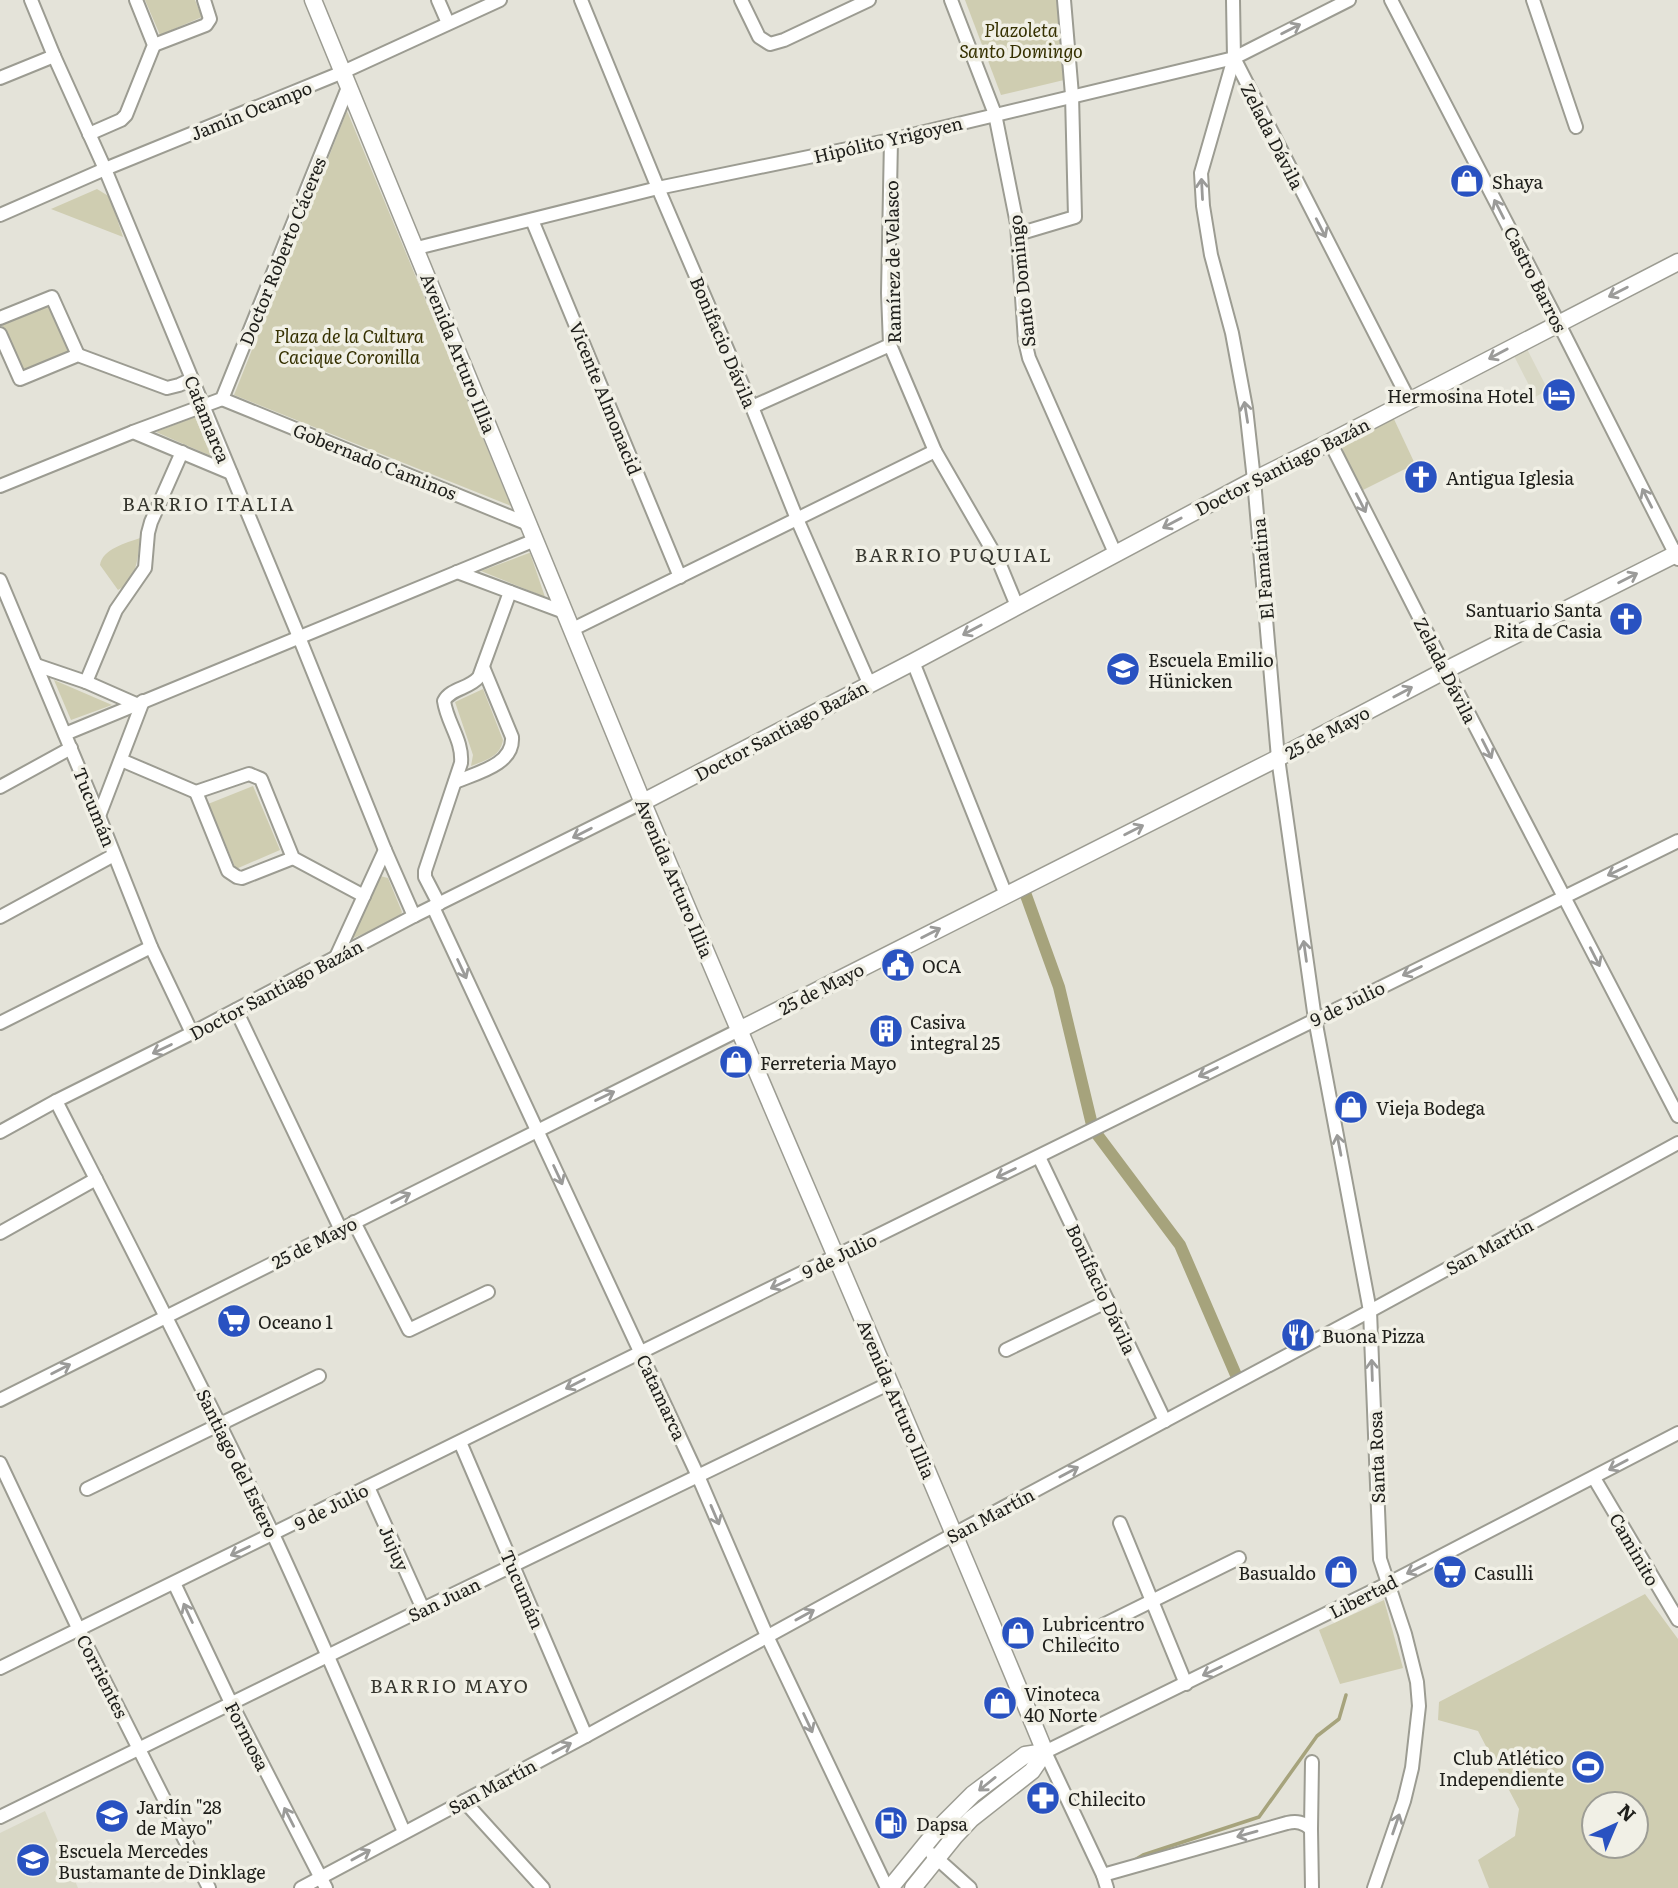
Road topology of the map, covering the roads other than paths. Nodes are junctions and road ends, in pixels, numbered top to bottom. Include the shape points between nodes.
1 (31, 0) edge
2 (136, 0) edge
3 (204, 0) edge
4 (313, 0) edge
5 (438, 0) edge
6 (500, 0) edge
7 (581, 0) edge
8 (741, 0) edge
9 (869, 0) edge
10 (951, 0) edge
11 (1064, 0) edge
12 (1233, 0) edge
13 (1349, 0) edge
14 (1391, 0) edge
15 (1533, 0) edge
16 (448, 23) junction
17 (154, 45) junction
18 (54, 56) junction
19 (1234, 58) junction
20 (0, 78) edge
21 (346, 78) junction
22 (1072, 95) junction
23 (995, 114) junction
24 (1576, 127) dead end
25 (89, 134) junction
26 (891, 140) junction
27 (105, 169) junction
28 (658, 188) junction
29 (0, 215) edge
30 (533, 220) junction
31 (1018, 234) junction
32 (417, 248) junction
33 (1678, 261) edge
34 (0, 318) edge
35 (1558, 322) junction
36 (0, 334) edge
37 (890, 345) junction
38 (78, 355) junction
39 (192, 379) junction
40 (222, 399) junction
41 (1409, 400) junction
42 (203, 406) junction
43 (752, 407) junction
44 (133, 432) junction
45 (1330, 442) junction
46 (934, 451) junction
47 (182, 452) junction
48 (231, 473) junction
49 (1254, 480) junction
50 (0, 486) edge
51 (797, 519) junction
52 (528, 524) junction
53 (535, 540) junction
54 (1115, 553) junction
55 (1677, 555) edge
56 (457, 572) junction
57 (680, 576) junction
58 (0, 580) edge
59 (510, 592) junction
60 (1017, 606) junction
61 (564, 612) junction
62 (571, 630) junction
63 (299, 637) junction
64 (913, 662) junction
65 (36, 665) junction
66 (483, 667) junction
67 (1446, 670) junction
68 (86, 682) junction
69 (869, 683) junction
70 (140, 703) junction
71 (65, 734) junction
72 (71, 748) junction
73 (1278, 758) junction
74 (121, 760) junction
75 (455, 782) junction
76 (0, 787) edge
77 (195, 792) junction
78 (643, 802) junction
79 (99, 816) junction
80 (1678, 841) edge
81 (385, 850) junction
82 (114, 855) junction
83 (293, 858) junction
84 (1006, 895) junction
85 (364, 896) junction
86 (1564, 896) junction
87 (436, 906) junction
88 (414, 916) junction
89 (0, 918) edge
90 (150, 947) junction
91 (336, 957) junction
92 (236, 1010) junction
93 (1315, 1019) junction
94 (0, 1023) edge
95 (739, 1030) junction
96 (192, 1033) junction
97 (56, 1101) junction
98 (1678, 1116) edge
99 (537, 1130) junction
100 (0, 1132) edge
101 (1678, 1143) edge
102 (1039, 1157) junction
103 (96, 1180) junction
104 (354, 1222) junction
105 (340, 1228) junction
106 (0, 1233) edge
107 (836, 1257) junction
108 (488, 1292) dead end
109 (1108, 1301) junction
110 (1370, 1311) junction
111 (167, 1316) junction
112 (1006, 1350) dead end
113 (641, 1351) junction
114 (319, 1376) dead end
115 (890, 1383) junction
116 (0, 1400) edge
117 (1165, 1422) junction
118 (220, 1424) junction
119 (1678, 1433) edge
120 (460, 1442) junction
121 (0, 1463) edge
122 (698, 1476) junction
123 (1594, 1478) junction
124 (368, 1487) junction
125 (87, 1489) dead end
126 (1119, 1523) dead end
127 (954, 1534) junction
128 (273, 1535) junction
129 (1239, 1558) dead end
130 (513, 1565) junction
131 (174, 1583) junction
132 (1389, 1583) junction
133 (1153, 1601) junction
134 (423, 1609) junction
135 (1678, 1620) edge
136 (79, 1630) junction
137 (1085, 1634) dead end
138 (767, 1636) junction
139 (328, 1656) junction
140 (0, 1668) edge
141 (1186, 1684) junction
142 (231, 1703) junction
143 (586, 1736) junction
144 (140, 1748) junction
145 (1045, 1752) junction
146 (1312, 1762) dead end
147 (464, 1801) junction
148 (0, 1817) edge
149 (1311, 1829) junction
150 (404, 1832) junction
151 (924, 1846) junction
152 (937, 1858) junction
153 (1103, 1875) junction
154 (323, 1883) edge
155 (209, 1888) edge
156 (302, 1888) edge
157 (543, 1888) edge
158 (889, 1888) edge
159 (913, 1888) edge
160 (970, 1888) edge
161 (1107, 1888) edge
162 (1312, 1888) edge
163 (1374, 1888) edge

1 - 18 street, Catamarca
2 - 17 street
3 - 17 street via 210,19 206,25
4 - 21 main road, Avenida Arturo Illia
5 - 16 street
6 - 16 street, Jamín Ocampo
7 - 28 street, Bonifacio Dávila
8 - 9 street via 759,37 770,44
10 - 23 street, Santo Domingo
11 - 22 street
12 - 19 street, El Famatina
19 -> 13 street, Hipólito Yrigoyen
35 -> 14 street, Castro Barros
15 - 24 street
16 - 21 street, Jamín Ocampo
17 - 25 street via 126,115
18 - 20 street
18 - 25 street, Catamarca
19 - 22 street, Hipólito Yrigoyen
19 -> 41 street, Zelada Dávila
49 -> 19 street, El Famatina via 1246,408 1211,255 1201,173
21 - 27 street, Jamín Ocampo
21 - 32 main road, Avenida Arturo Illia
21 - 40 street, Doctor Roberto Cáceres
22 - 23 street, Hipólito Yrigoyen
22 - 31 street via 1075,216
23 - 26 street, Hipólito Yrigoyen
23 - 31 street, Santo Domingo
25 - 27 street, Catamarca
26 - 28 street, Hipólito Yrigoyen
26 - 37 street, Ramírez de Velasco
27 - 29 street, Jamín Ocampo
27 - 39 street, Catamarca
28 - 30 street, Hipólito Yrigoyen
28 - 43 street, Bonifacio Dávila
30 - 32 street, Hipólito Yrigoyen
30 - 57 street, Vicente Almonacid
31 - 54 street, Santo Domingo via 1029,358
32 - 52 main road, Avenida Arturo Illia
33 -> 35 main road, Doctor Santiago Bazán
34 - 38 street via 52,297
35 -> 41 main road, Doctor Santiago Bazán
55 -> 35 street, Castro Barros
36 - 38 street via 20,379
37 - 43 street
37 - 46 street, Ramírez de Velasco
38 - 39 street via 167,387
39 - 42 street, Catamarca
40 - 42 street
40 - 52 street, Gobernado Caminos
41 - 45 main road, Doctor Santiago Bazán
42 - 44 street
42 - 48 street, Catamarca
43 - 51 street, Bonifacio Dávila
44 - 47 street
44 - 50 street
45 - 49 main road, Doctor Santiago Bazán
45 -> 67 street, Zelada Dávila
46 - 51 street
46 - 60 street, Ramírez de Velasco via 999,560
47 - 48 street
47 - 68 street via 151,522 145,568 116,610
48 - 63 street, Catamarca
49 -> 54 main road, Doctor Santiago Bazán
49 - 73 street, El Famatina
51 - 57 street
51 - 69 street, Bonifacio Dávila
52 - 53 main road, Avenida Arturo Illia
53 - 56 street
53 - 61 main road, Avenida Arturo Illia
54 - 60 main road, Doctor Santiago Bazán
67 -> 55 main road, 25 de Mayo
56 - 59 street
56 - 63 street
57 - 62 street
58 - 65 street, Tucumán
59 - 61 street
59 - 66 street
60 -> 64 main road, Doctor Santiago Bazán
61 - 62 main road, Avenida Arturo Illia
62 - 78 main road, Avenida Arturo Illia
63 - 70 street
63 - 81 street, Catamarca
64 - 69 main road, Doctor Santiago Bazán
64 - 84 street
65 - 68 street
65 - 71 street, Tucumán
66 - 75 street, Catamarca via 476,681 444,701 461,748
66 - 75 street via 512,745 498,763
73 -> 67 main road, 25 de Mayo
67 -> 86 street, Zelada Dávila
68 - 70 street
69 - 78 main road, Doctor Santiago Bazán
70 - 71 street
70 - 74 street
71 - 72 street, Tucumán
72 - 76 street
72 - 79 street, Tucumán
84 -> 73 main road, 25 de Mayo
93 -> 73 street, El Famatina
74 - 77 street
74 - 79 street
75 - 87 street, Catamarca via 425,871
77 - 83 street via 249,774 261,779
77 - 83 street via 228,871 242,878
78 -> 87 street, Doctor Santiago Bazán
78 - 95 main road, Avenida Arturo Illia
79 - 82 street, Tucumán
80 -> 86 street, 9 de Julio
81 - 85 street
81 - 88 street, Catamarca
82 - 89 street
82 - 90 street, Tucumán
83 - 85 street
95 -> 84 main road, 25 de Mayo
85 - 91 street
86 -> 93 street, 9 de Julio
86 -> 98 street, Zelada Dávila
87 - 88 street, Doctor Santiago Bazán
87 -> 99 street, Catamarca
88 - 91 street, Doctor Santiago Bazán
90 - 94 street
90 - 96 street, Tucumán
91 - 92 street, Doctor Santiago Bazán
92 - 96 street, Doctor Santiago Bazán
92 - 105 street
93 -> 102 street, 9 de Julio
110 -> 93 street, Santa Rosa
99 -> 95 street, 25 de Mayo
95 - 107 main road, Avenida Arturo Illia
96 -> 97 street, Doctor Santiago Bazán
97 - 100 street, Doctor Santiago Bazán
97 - 103 street, Santiago del Estero
104 -> 99 street, 25 de Mayo
99 -> 113 street, Catamarca
101 - 110 street, San Martín
102 -> 107 street, 9 de Julio
102 - 109 street, Bonifacio Dávila
103 - 106 street
103 - 111 street, Santiago del Estero
104 - 105 street, 25 de Mayo
104 - 108 street via 409,1330
105 - 111 street, 25 de Mayo
107 -> 113 street, 9 de Julio
107 - 115 main road, Avenida Arturo Illia
109 - 112 street
109 - 117 street, Bonifacio Dávila
110 - 117 street, San Martín
132 -> 110 street, Santa Rosa via 1379,1550
116 -> 111 street, 25 de Mayo
111 - 118 street, Santiago del Estero
113 -> 120 street, 9 de Julio
113 - 122 street, Catamarca
114 - 118 street
115 - 122 street, San Juan
115 - 127 main road, Avenida Arturo Illia
127 -> 117 street, San Martín
118 - 125 street
118 - 128 street, Santiago del Estero
119 -> 123 street, Libertad
120 - 124 street, 9 de Julio
120 - 130 street, Tucumán
121 - 136 street, Corrientes
122 - 130 street, San Juan
122 -> 138 street, Catamarca
123 -> 132 street, Libertad
123 - 135 street, Caminito
124 - 128 street, 9 de Julio
124 - 134 street, Jujuy
126 - 133 street
138 -> 127 street, San Martín
127 - 145 main road, Avenida Arturo Illia
128 -> 131 street, 9 de Julio
128 - 139 street, Santiago del Estero
129 - 133 street
130 - 134 street, San Juan
130 - 143 street, Tucumán
131 - 136 street, 9 de Julio
142 -> 131 street, Formosa
132 -> 141 street, Libertad
163 -> 132 street, Santa Rosa via 1404,1801 1419,1717 1417,1682
133 - 137 street
133 - 141 street
134 - 139 street, San Juan
136 - 140 street, 9 de Julio
136 - 144 street, Corrientes
138 - 143 street, San Martín
138 -> 158 street, Catamarca
139 - 142 street, San Juan
139 - 150 street, Santiago del Estero
141 - 145 street, Libertad
142 - 144 street, San Juan
154 -> 142 street, Formosa
147 -> 143 street, San Martín
144 - 148 street, San Juan
144 - 155 street, Corrientes
145 -> 151 main road via 1025,1755 994,1777
145 - 152 main road via 1032,1771 971,1819
145 - 153 street
146 - 149 street
147 - 150 street, San Martín
147 - 157 street
149 -> 153 street via 1296,1821
149 - 162 street
154 -> 150 street, San Martín
151 - 152 street
151 - 158 main road
152 - 159 main road
152 - 160 street
153 - 161 street
154 - 156 street, San Martín

